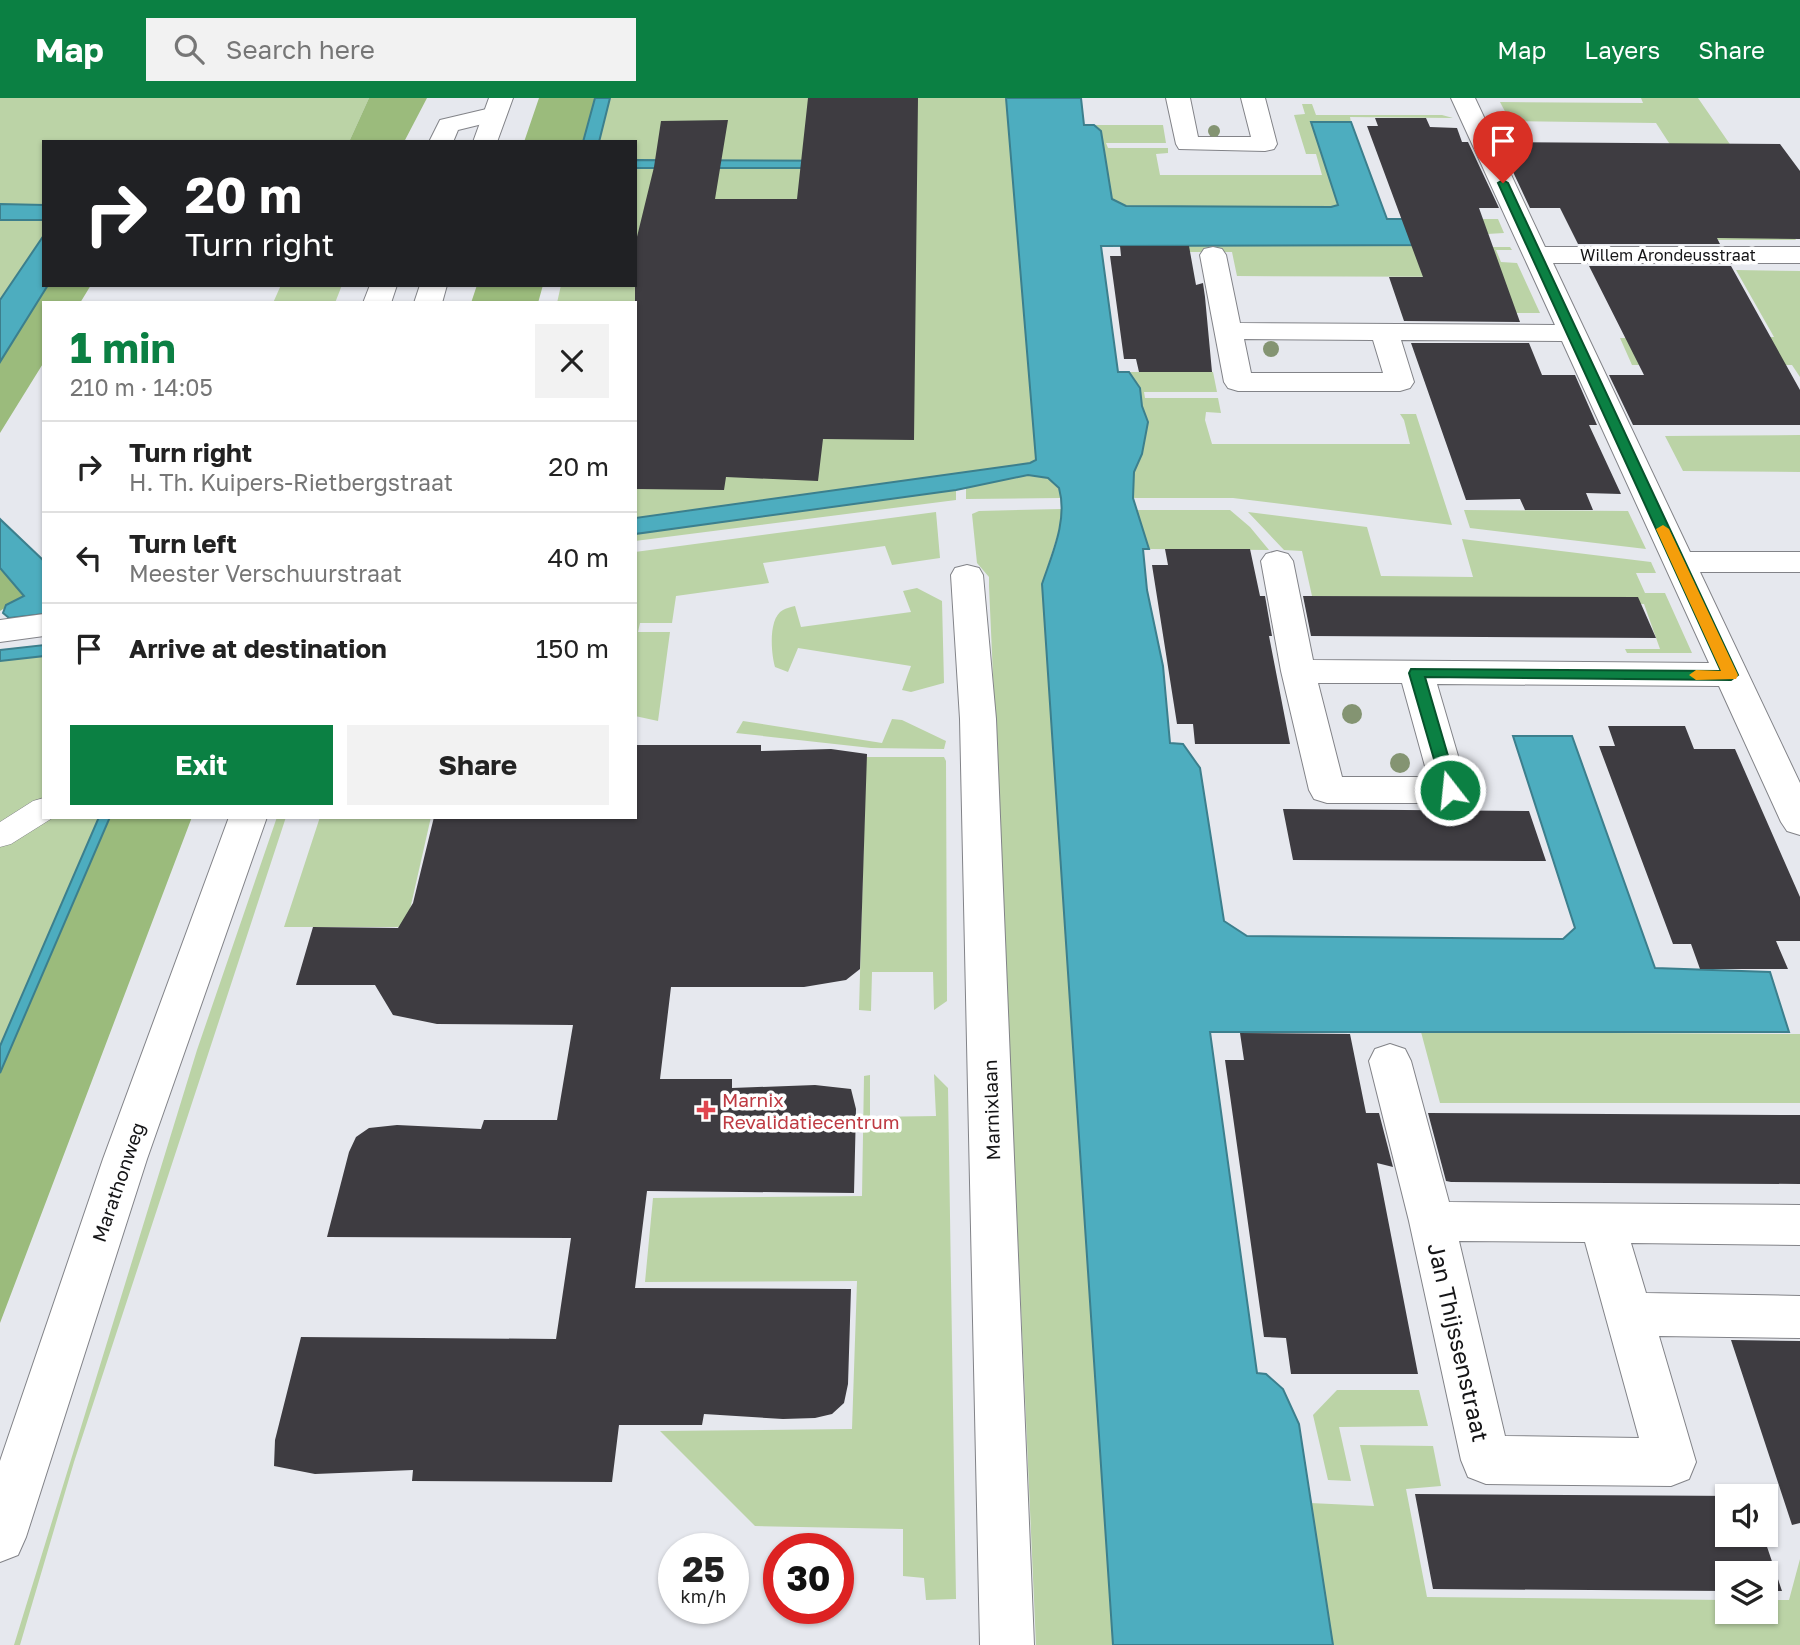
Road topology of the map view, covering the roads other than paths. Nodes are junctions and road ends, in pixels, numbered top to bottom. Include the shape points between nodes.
1 (1178, 98) edge
2 (1253, 98) edge
3 (1463, 98) edge
4 (498, 106) edge
5 (442, 140) edge
6 (486, 140) edge
7 (1213, 255) dead end
8 (1536, 255) junction
9 (1800, 255) edge
10 (1227, 331) junction
11 (1384, 331) junction
12 (1571, 333) junction
13 (1277, 561) dead end
14 (1678, 562) junction
15 (1800, 562) edge
16 (967, 575) dead end
17 (42, 625) edge
18 (0, 631) edge
19 (1298, 671) junction
20 (1416, 673) junction
21 (1731, 675) junction
22 (42, 810) edge
23 (245, 821) edge
24 (1800, 822) edge
25 (0, 835) edge
26 (1390, 1061) dead end
27 (1432, 1221) junction
28 (1603, 1224) junction
29 (1800, 1225) edge
30 (1629, 1314) junction
31 (1800, 1317) edge
32 (0, 1537) edge
33 (1007, 1645) edge

1 - 2 street via 1188,144 1265,144
3 - 8 street
4 - 5 street via 448,125
4 - 6 street
7 - 10 street
8 - 9 street, Willem Arondeusstraat
8 - 12 street
10 - 11 street
10 - 11 street via 1238,382 1400,382
11 - 12 street
12 - 14 street
13 - 19 street
14 - 15 street
14 - 21 street
16 - 33 street, Marnixlaan via 978,733
17 - 18 street
19 - 20 street
19 - 20 street via 1327,790 1450,790
20 - 21 street
21 - 24 street
22 - 25 lane
23 - 32 street, Marathonweg via 125,1159
26 - 27 street, Jan Thijssenstraat
27 - 28 street, Jan Thijssenstraat
27 - 30 street, Jan Thijssenstraat via 1486,1460 1671,1462
28 - 29 street, Jan Thijssenstraat
28 - 30 street, Jan Thijssenstraat
30 - 31 street

